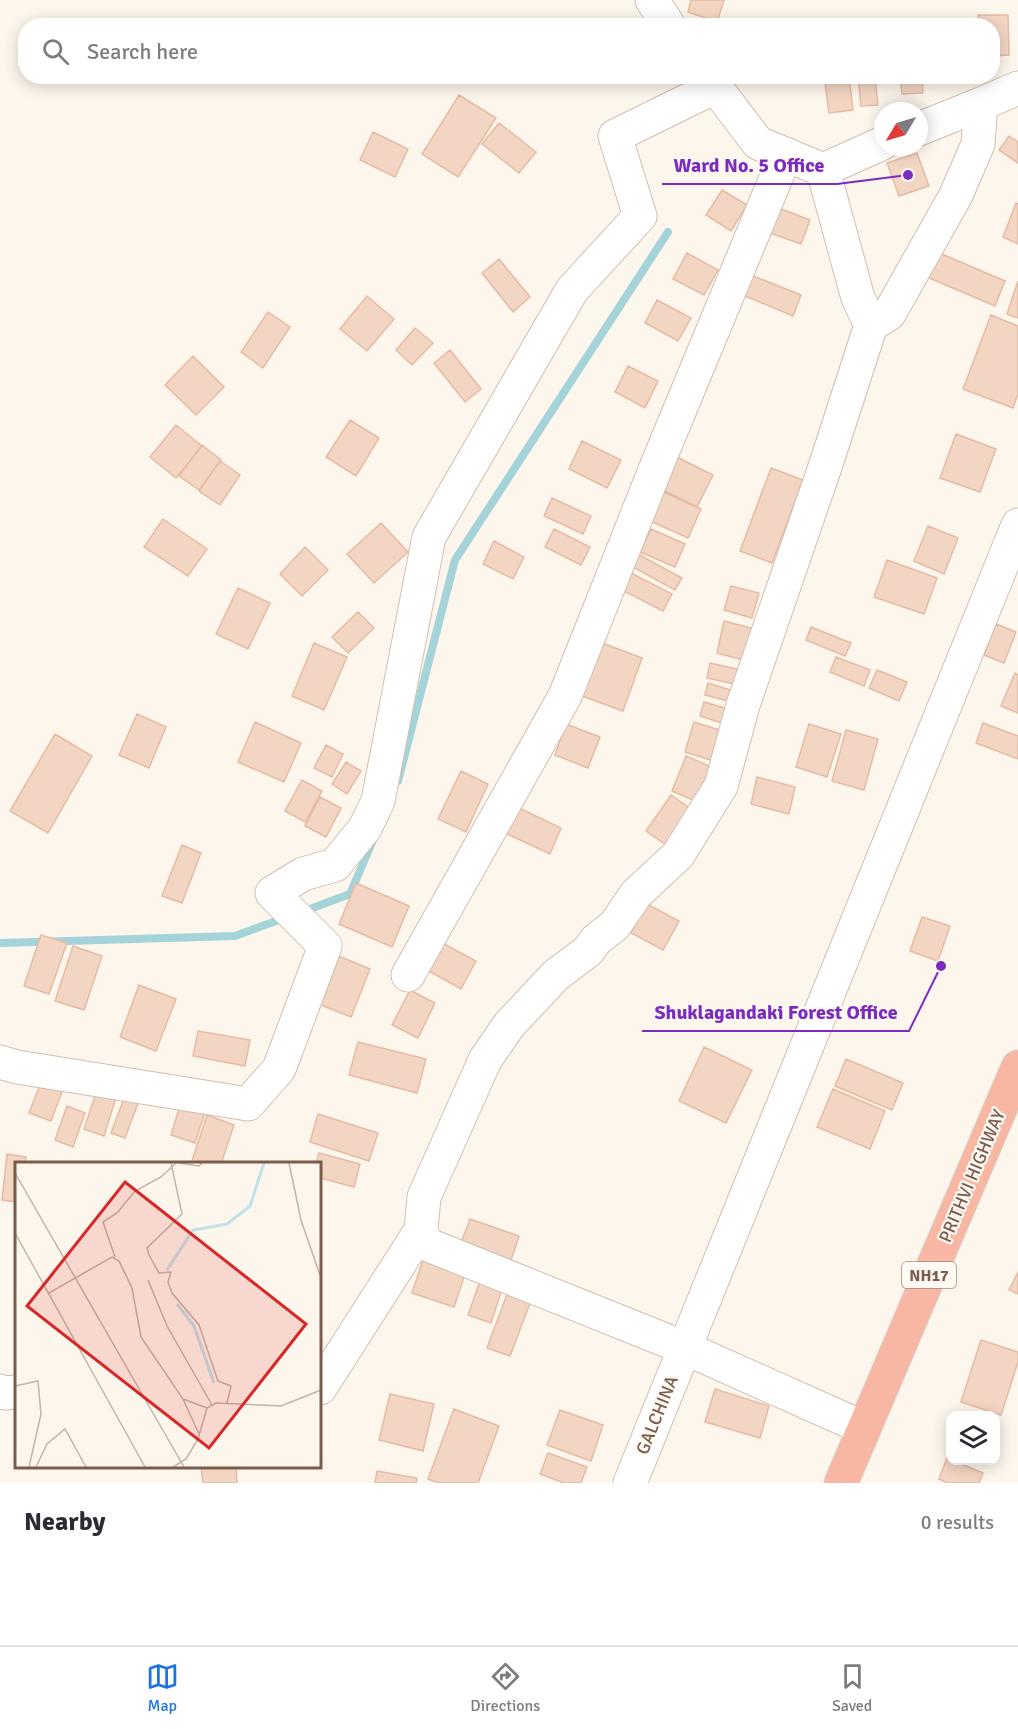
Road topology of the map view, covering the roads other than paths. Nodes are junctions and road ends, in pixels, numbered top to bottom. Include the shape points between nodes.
1 (652, 0) edge
2 (664, 18) edge
3 (707, 84) edge
4 (713, 84) edge
5 (1018, 88) edge
6 (981, 104) junction
7 (928, 125) edge
8 (874, 147) edge
9 (786, 154) junction
10 (823, 170) junction
11 (871, 325) junction
12 (1018, 525) edge
13 (408, 975) dead end
14 (0, 1062) edge
15 (1018, 1067) edge
16 (422, 1230) junction
17 (685, 1348) junction
18 (321, 1387) edge
19 (0, 1391) edge
20 (15, 1392) edge
21 (864, 1428) junction
22 (630, 1483) edge
23 (841, 1483) edge

1 - 2 street
3 - 14 street via 615,136 640,216 572,290 429,537 378,801 364,828 335,865 303,874 272,893 325,946 279,1069 248,1104
4 - 9 street via 758,143
5 - 6 street
6 - 7 street
6 - 11 street via 978,144 956,195 888,314
8 - 10 street
9 - 10 street
9 - 13 street via 565,696
10 - 11 street via 858,298
11 - 16 street via 744,705 722,786 678,855 636,894 615,925 556,975 509,1025 485,1060 424,1197
12 - 17 street, GALCHINA
15 - 21 highway, PRITHVI HIGHWAY / NH17
16 - 17 street via 423,1239 431,1246
16 - 18 street
17 - 21 street
17 - 22 street, GALCHINA
19 - 20 street
21 - 23 highway, PRITHVI HIGHWAY / NH17

